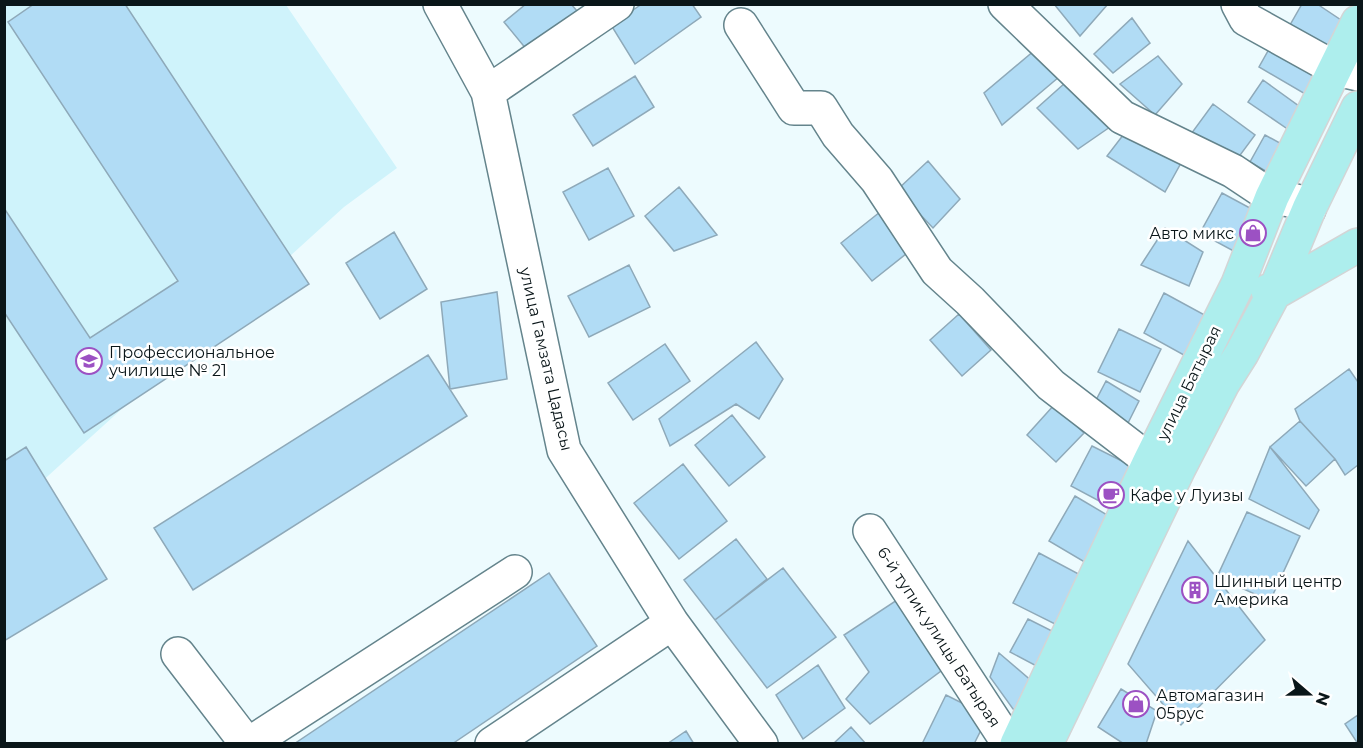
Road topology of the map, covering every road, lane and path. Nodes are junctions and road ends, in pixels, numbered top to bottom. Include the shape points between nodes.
1 (440, 4) edge
2 (617, 4) edge
3 (1005, 4) edge
4 (1238, 4) edge
5 (1359, 22) edge
6 (741, 25) dead end
7 (1347, 71) edge
8 (488, 92) junction
9 (1359, 108) edge
10 (1272, 197) junction
11 (1309, 209) junction
12 (1359, 245) edge
13 (1238, 284) junction
14 (1274, 293) junction
15 (1165, 465) junction
16 (870, 531) dead end
17 (515, 573) dead end
18 (672, 623) junction
19 (178, 654) dead end
20 (248, 744) edge
21 (492, 744) edge
22 (761, 744) edge
23 (1009, 744) edge
24 (1017, 744) edge
25 (1046, 744) edge

1 - 8 street, улица Гамзата Цадасы
2 - 8 street
3 - 10 street via 1122,117 1233,171
4 - 7 street via 1246,19
5 - 7 main road, улица Батырая
6 - 15 street via 794,108 821,108 838,135 877,180 938,271 1051,385
7 - 10 main road, улица Батырая
8 - 18 street, улица Гамзата Цадасы via 564,450
9 - 11 main road, улица Батырая
10 - 11 street via 1296,201
10 - 13 main road, улица Батырая
11 - 14 main road, улица Батырая
12 - 14 main road
13 - 14 main road
13 - 15 main road, улица Батырая
14 - 15 main road, улица Батырая via 1223,383
15 - 24 main road, улица Батырая
15 - 25 main road, улица Батырая
16 - 23 street, 6-й тупик улицы Батырая
17 - 20 street
18 - 21 street
18 - 22 street, улица Гамзата Цадасы
19 - 20 street

